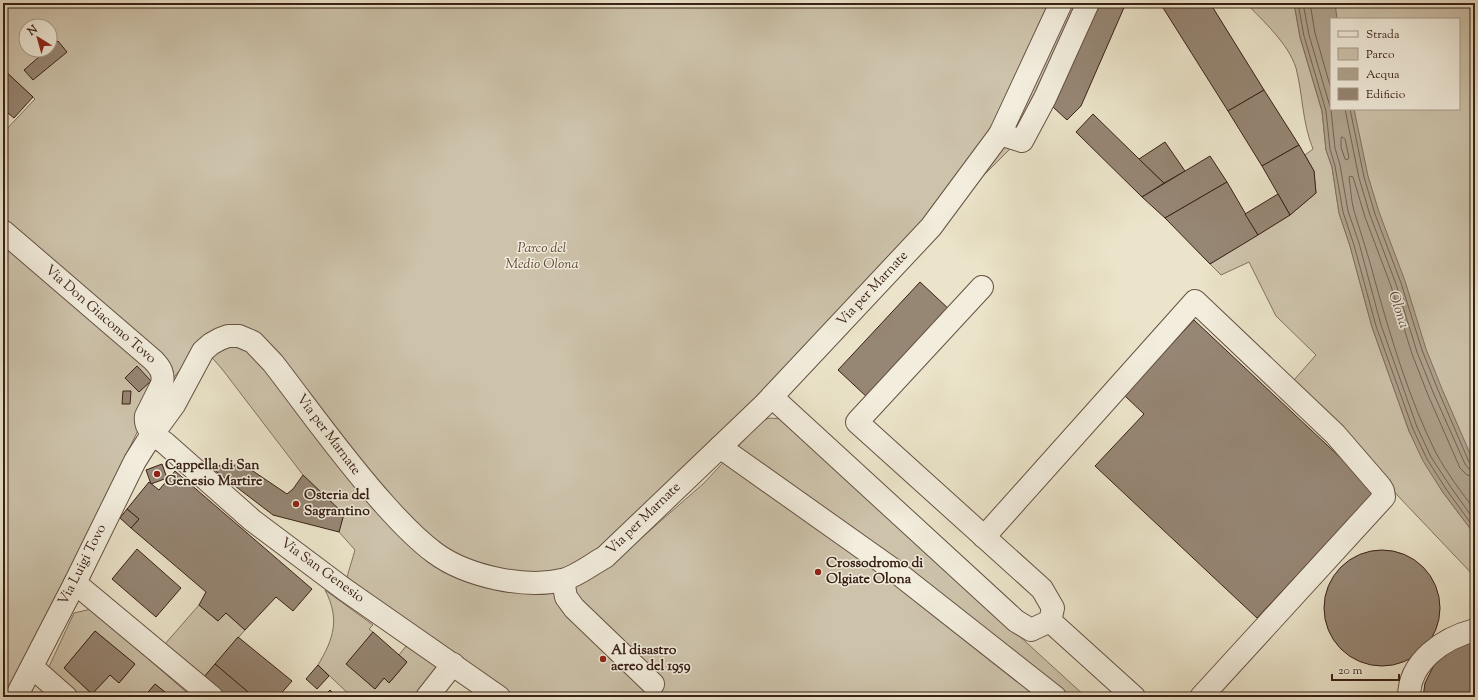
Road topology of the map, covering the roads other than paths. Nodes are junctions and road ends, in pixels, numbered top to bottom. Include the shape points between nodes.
1 (1061, 3) edge
2 (1088, 3) edge
3 (1000, 134) junction
4 (3, 231) edge
5 (982, 288) dead end
6 (772, 397) junction
7 (153, 435) junction
8 (720, 447) junction
9 (984, 538) junction
10 (563, 580) junction
11 (75, 583) junction
12 (1050, 621) junction
13 (1475, 630) edge
14 (453, 664) junction
15 (32, 667) junction
16 (653, 684) dead end
17 (16, 697) edge
18 (66, 697) edge
19 (212, 697) edge
20 (427, 697) edge
21 (499, 697) edge
22 (1055, 697) edge
23 (1134, 697) edge
24 (1200, 697) edge
25 (1408, 697) edge

1 - 3 street, Via per Marnate
2 - 3 street via 1045,98 1022,141
3 - 6 street, Via per Marnate via 931,227
4 - 7 street, Via Don Giacomo Tovo via 161,369 162,384 146,416 146,424
5 - 9 street via 857,422
6 - 8 street, Via per Marnate
6 - 12 street via 1016,621 1030,630
7 - 10 street, Via per Marnate via 174,405 206,348 228,336 244,337 273,363 362,479 410,532 436,554 460,567 512,582
7 - 11 street, Via Luigi Tovo via 135,461
7 - 14 street, Via San Genesio via 252,520 344,589
8 - 10 street, Via per Marnate via 604,557
8 - 22 street via 895,571
9 - 12 street via 1042,589 1053,608
9 - 24 street via 1195,300 1335,434 1380,486 1384,497
10 - 16 street via 566,597 574,608
11 - 15 street, Via Luigi Tovo
11 - 19 street
12 - 23 street
13 - 25 street via 1447,640 1418,665
14 - 20 street
14 - 21 street, Via San Genesio
15 - 17 street, Via Luigi Tovo
15 - 18 street

